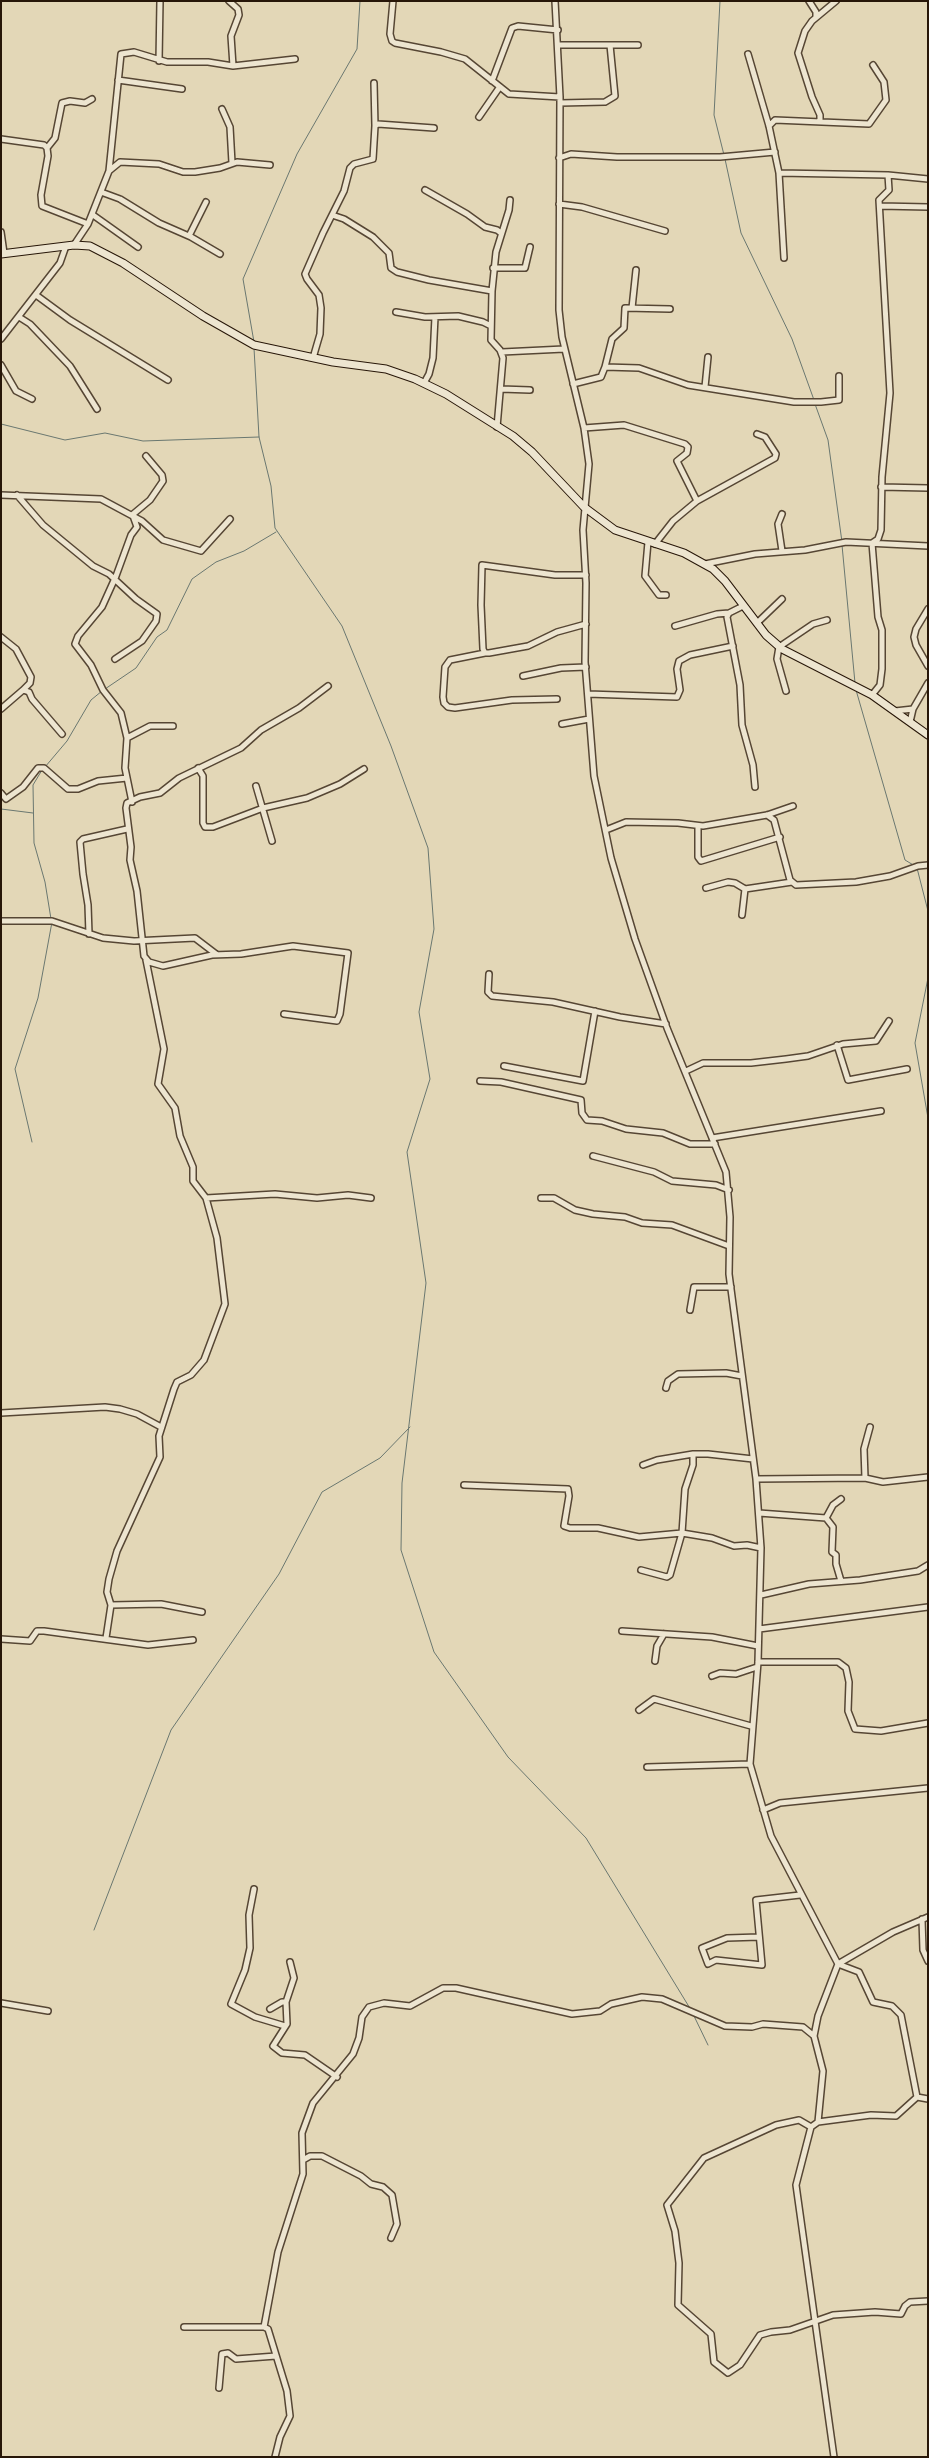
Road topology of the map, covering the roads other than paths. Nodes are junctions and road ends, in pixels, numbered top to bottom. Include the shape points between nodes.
1 (160, 1) edge
2 (229, 1) edge
3 (393, 1) edge
4 (556, 1) edge
5 (809, 1) edge
6 (836, 1) edge
7 (237, 4) edge
8 (816, 16) junction
9 (558, 30) junction
10 (558, 44) junction
11 (610, 45) junction
12 (638, 45) dead end
13 (748, 54) dead end
14 (295, 59) dead end
15 (159, 61) junction
16 (873, 65) dead end
17 (233, 66) junction
18 (118, 80) junction
19 (492, 81) junction
20 (374, 83) dead end
21 (499, 88) junction
22 (182, 89) dead end
23 (92, 99) dead end
24 (560, 100) junction
25 (222, 109) dead end
26 (479, 117) dead end
27 (820, 122) junction
28 (375, 126) junction
29 (769, 126) junction
30 (434, 128) dead end
31 (1, 139) edge
32 (47, 148) junction
33 (775, 152) junction
34 (559, 158) junction
35 (232, 163) junction
36 (270, 165) dead end
37 (109, 171) junction
38 (779, 173) junction
39 (888, 175) junction
40 (928, 179) edge
41 (425, 190) dead end
42 (101, 192) junction
43 (510, 200) dead end
44 (206, 202) dead end
45 (559, 204) junction
46 (880, 206) junction
47 (928, 207) edge
48 (93, 215) junction
49 (332, 215) junction
50 (88, 224) junction
51 (665, 231) dead end
52 (1, 232) edge
53 (501, 234) junction
54 (189, 236) junction
55 (70, 245) junction
56 (138, 247) dead end
57 (530, 247) dead end
58 (3, 254) edge
59 (220, 254) dead end
60 (784, 258) dead end
61 (494, 268) junction
62 (636, 270) dead end
63 (492, 291) junction
64 (36, 295) junction
65 (632, 308) junction
66 (670, 309) dead end
67 (396, 312) dead end
68 (435, 317) junction
69 (19, 318) junction
70 (490, 326) junction
71 (1, 339) edge
72 (564, 349) junction
73 (502, 352) junction
74 (708, 357) dead end
75 (313, 358) junction
76 (1, 365) edge
77 (605, 368) junction
78 (839, 376) dead end
79 (168, 380) dead end
80 (424, 383) junction
81 (573, 384) junction
82 (705, 387) junction
83 (501, 389) junction
84 (530, 390) dead end
85 (32, 399) dead end
86 (97, 410) dead end
87 (497, 427) junction
88 (584, 428) junction
89 (757, 434) dead end
90 (146, 456) dead end
91 (881, 487) junction
92 (928, 488) edge
93 (1, 495) edge
94 (17, 495) junction
95 (697, 501) junction
96 (584, 507) junction
97 (782, 514) dead end
98 (132, 515) junction
99 (230, 518) dead end
100 (651, 543) junction
101 (872, 543) junction
102 (928, 546) edge
103 (782, 551) junction
104 (706, 564) junction
105 (586, 575) junction
106 (114, 580) junction
107 (666, 595) dead end
108 (782, 599) dead end
109 (743, 606) junction
110 (928, 609) edge
111 (729, 613) junction
112 (827, 620) dead end
113 (757, 623) junction
114 (586, 624) junction
115 (675, 626) dead end
116 (1, 637) edge
117 (733, 646) junction
118 (779, 647) junction
119 (485, 653) junction
120 (115, 659) dead end
121 (928, 666) edge
122 (586, 667) junction
123 (523, 676) dead end
124 (928, 683) edge
125 (328, 686) dead end
126 (23, 690) junction
127 (786, 691) dead end
128 (588, 694) junction
129 (872, 695) junction
130 (556, 699) dead end
131 (913, 708) junction
132 (1, 709) edge
133 (895, 711) junction
134 (589, 719) junction
135 (910, 722) junction
136 (562, 724) dead end
137 (173, 726) dead end
138 (62, 734) dead end
139 (928, 735) edge
140 (127, 738) junction
141 (198, 768) junction
142 (364, 769) dead end
143 (127, 778) junction
144 (256, 786) dead end
145 (755, 787) dead end
146 (1, 793) edge
147 (132, 802) junction
148 (793, 806) dead end
149 (262, 808) junction
150 (767, 815) junction
151 (698, 826) junction
152 (128, 829) junction
153 (606, 830) junction
154 (780, 837) junction
155 (272, 841) dead end
156 (928, 865) edge
157 (792, 882) junction
158 (706, 888) dead end
159 (745, 889) junction
160 (742, 915) dead end
161 (1, 920) edge
162 (89, 934) junction
163 (142, 940) junction
164 (216, 954) junction
165 (146, 959) junction
166 (488, 974) dead end
167 (595, 1011) junction
168 (284, 1014) dead end
169 (889, 1021) dead end
170 (666, 1024) junction
171 (837, 1045) junction
172 (504, 1066) dead end
173 (907, 1069) dead end
174 (686, 1071) junction
175 (480, 1081) dead end
176 (881, 1111) dead end
177 (713, 1141) junction
178 (593, 1156) dead end
179 (729, 1190) junction
180 (206, 1198) junction
181 (371, 1198) dead end
182 (541, 1198) dead end
183 (729, 1246) junction
184 (731, 1287) junction
185 (690, 1310) dead end
186 (742, 1376) junction
187 (666, 1388) dead end
188 (1, 1413) edge
189 (161, 1427) junction
190 (870, 1427) dead end
191 (693, 1454) junction
192 (753, 1458) junction
193 (643, 1465) dead end
194 (928, 1476) edge
195 (865, 1478) junction
196 (756, 1479) junction
197 (464, 1486) dead end
198 (841, 1500) dead end
199 (759, 1513) junction
200 (826, 1518) junction
201 (682, 1533) junction
202 (761, 1548) junction
203 (928, 1565) edge
204 (641, 1570) dead end
205 (841, 1581) junction
206 (761, 1595) junction
207 (111, 1605) junction
208 (928, 1607) edge
209 (202, 1612) dead end
210 (759, 1629) junction
211 (622, 1631) dead end
212 (664, 1634) junction
213 (106, 1638) junction
214 (1, 1639) edge
215 (193, 1640) dead end
216 (758, 1646) junction
217 (655, 1661) dead end
218 (758, 1665) junction
219 (712, 1676) dead end
220 (639, 1710) dead end
221 (928, 1723) edge
222 (751, 1726) junction
223 (750, 1764) junction
224 (647, 1767) dead end
225 (928, 1788) edge
226 (762, 1810) junction
227 (254, 1889) dead end
228 (800, 1896) junction
229 (925, 1918) edge
230 (759, 1937) junction
231 (928, 1961) edge
232 (290, 1962) dead end
233 (838, 1964) junction
234 (286, 2002) junction
235 (1, 2003) edge
236 (270, 2009) dead end
237 (48, 2011) dead end
238 (285, 2026) junction
239 (814, 2036) junction
240 (337, 2076) junction
241 (917, 2097) junction
242 (928, 2099) edge
243 (818, 2122) junction
244 (811, 2127) junction
245 (302, 2160) junction
246 (390, 2238) dead end
247 (928, 2301) edge
248 (816, 2321) junction
249 (184, 2327) dead end
250 (264, 2327) junction
251 (276, 2356) junction
252 (219, 2388) dead end
253 (275, 2457) edge
254 (834, 2457) edge

1 - 15 street
2 - 7 street
3 - 19 street via 392,41 457,56
4 - 9 street
5 - 8 street
6 - 8 street
7 - 17 street via 239,15 231,36
8 - 27 street via 805,31 798,53
9 - 10 street
9 - 19 street via 512,28
10 - 11 street
10 - 24 street
11 - 12 street
11 - 24 street via 615,96 605,102
13 - 29 street
14 - 17 street
15 - 17 street
15 - 18 street via 134,52 121,54
16 - 27 street via 884,82 886,100 871,122
18 - 22 street
18 - 37 street
19 - 21 street
20 - 28 street
21 - 24 street via 514,96
21 - 26 street
23 - 32 street via 85,103 62,103 55,138
24 - 34 street
25 - 35 street via 230,127
27 - 29 street via 775,120
28 - 30 street via 401,124
28 - 49 street via 373,159 350,168 344,191
29 - 33 street
31 - 32 street
32 - 50 street via 42,206
33 - 34 street via 720,157 571,154
33 - 38 street
34 - 45 street
35 - 36 street
35 - 37 street via 220,168 183,172 164,164 124,162
37 - 42 street
38 - 39 street
38 - 60 street
39 - 40 street
39 - 46 street via 889,190 880,198
41 - 53 street
42 - 48 street
42 - 54 street
43 - 53 street
44 - 54 street
45 - 51 street via 582,207
45 - 72 street via 559,310
46 - 47 street
46 - 91 street via 891,386
48 - 50 street
48 - 56 street
49 - 63 street via 373,237 389,253 391,268 397,272
49 - 75 street via 305,274 319,294 321,308 320,334
50 - 55 street
52 - 58 street
53 - 61 street
54 - 59 street
55 - 58 main road
55 - 64 street
55 - 75 main road via 101,250 254,346
57 - 61 street via 525,268
61 - 63 street
62 - 65 street
63 - 70 street
64 - 69 street
64 - 79 street via 70,320
65 - 66 street
65 - 77 street via 625,308 624,328 612,339
67 - 68 street
68 - 70 street via 458,316
68 - 80 street via 433,358
69 - 71 street
69 - 86 street via 30,324 70,366
70 - 73 street via 491,340
72 - 73 street
72 - 81 street
73 - 83 street
74 - 82 street
75 - 80 main road via 386,369
76 - 85 street via 16,391
77 - 81 street via 601,377
77 - 82 street via 639,368 678,382
78 - 82 street via 839,400 821,402 794,402
80 - 87 main road
81 - 88 street
83 - 84 street
83 - 87 street
87 - 96 main road via 532,452
88 - 95 street via 624,425 685,444 687,454 678,461
88 - 96 street via 589,476
89 - 95 street via 765,436 776,454 775,458
90 - 98 street via 162,475 163,481 150,500
91 - 92 street
91 - 101 street via 881,530 878,539
93 - 94 street
94 - 98 street via 101,499
94 - 106 street via 43,525
95 - 100 street
96 - 100 main road via 615,530
96 - 105 street
97 - 103 street via 778,524
98 - 99 street via 164,540 201,552
98 - 106 street via 137,527
100 - 104 main road
100 - 107 street via 645,576 657,593
101 - 102 street
101 - 103 street via 846,542
101 - 129 street via 882,630 880,685
103 - 104 street
104 - 109 main road via 725,581
105 - 114 street
105 - 119 street via 555,575 482,565
106 - 120 street via 157,616 142,641
106 - 140 street via 102,607 75,644 121,713
108 - 113 street
109 - 111 street
109 - 113 main road
110 - 121 street via 914,637
111 - 115 street
111 - 117 street
112 - 118 street via 812,624
113 - 118 main road
114 - 119 street via 557,632 528,646
114 - 122 street
116 - 126 street via 14,646 30,675 30,683
117 - 128 street via 690,655 679,661 680,690 677,697
117 - 145 street via 740,685 742,725 753,765
118 - 127 street via 777,659
118 - 129 main road
119 - 130 street via 450,660 445,667 444,703 455,708 512,700
122 - 123 street via 561,668
122 - 128 street
124 - 131 street
125 - 141 street via 299,708 260,730 241,748
126 - 132 street
126 - 138 street via 29,692
128 - 134 street
129 - 133 main road
131 - 133 street
131 - 135 street
133 - 135 main road
134 - 136 street
134 - 153 street via 594,776
135 - 139 main road
137 - 140 street via 150,726
140 - 143 street
141 - 147 street via 160,793
141 - 149 street via 203,776 205,827 213,827
142 - 149 street via 307,798
143 - 146 street via 68,789 44,768 38,768 23,787 6,799
143 - 147 street
144 - 149 street
147 - 152 street via 127,803 126,808
148 - 150 street
149 - 155 street
150 - 151 street
150 - 154 street via 774,820
151 - 153 street via 626,822
151 - 154 street via 698,857 701,861
152 - 162 street via 80,842
152 - 163 street
153 - 170 street via 622,899
154 - 157 street
156 - 157 street via 856,882 799,886
157 - 159 street
158 - 159 street via 728,882
159 - 160 street
161 - 162 street via 52,921
162 - 163 street
163 - 164 street via 195,938
163 - 165 street
164 - 165 street via 164,966
164 - 168 street via 241,954 293,946 347,952 337,1021
165 - 180 street via 164,1049 158,1084 175,1108 180,1136 193,1167 193,1181
166 - 167 street via 488,992 492,996 553,1002
167 - 170 street
167 - 172 street via 583,1081
169 - 171 street via 876,1041
170 - 174 street
171 - 173 street via 848,1080
171 - 174 street via 808,1056 751,1063 703,1063
174 - 177 street
175 - 177 street via 501,1082 581,1100 582,1113 587,1120 663,1133 690,1144
176 - 177 street
177 - 179 street via 723,1162
178 - 179 street via 654,1172 672,1181 716,1185
179 - 183 street
180 - 181 street via 266,1194
180 - 189 street via 218,1246 226,1304 209,1351 190,1375 176,1382
182 - 183 street via 554,1198 574,1210 593,1214 624,1217 642,1223 672,1224
183 - 184 street
184 - 185 street via 694,1286
184 - 186 street
186 - 187 street via 678,1374 668,1381
186 - 192 street
188 - 189 street via 120,1409
189 - 207 street via 158,1440 160,1457 112,1567 107,1592
190 - 195 street via 864,1449
191 - 192 street
191 - 193 street
191 - 201 street via 693,1465 685,1488
192 - 196 street
194 - 195 street via 883,1482
195 - 196 street
196 - 199 street
197 - 201 street via 568,1489 564,1526 598,1528 639,1537
198 - 200 street via 833,1505
199 - 200 street
199 - 202 street
200 - 205 street via 833,1527 832,1552 836,1555
201 - 202 street via 734,1546
201 - 204 street via 670,1575
202 - 206 street
203 - 205 street via 918,1571
205 - 206 street via 809,1584
206 - 210 street
207 - 209 street via 161,1604
207 - 213 street
208 - 210 street
210 - 216 street
211 - 212 street
212 - 216 street via 712,1637
212 - 217 street via 657,1646
213 - 214 street via 37,1631 30,1641
213 - 215 street via 148,1645
216 - 218 street
218 - 219 street via 736,1674
218 - 221 street via 838,1662 846,1668 848,1711 855,1729 881,1731
218 - 222 street
220 - 222 street via 654,1700
222 - 223 street
223 - 224 street
223 - 226 street
225 - 226 street via 780,1803
226 - 228 street
227 - 238 street via 249,1915 250,1948 231,2004 255,2018
228 - 230 street via 756,1900
228 - 233 street
229 - 231 street via 923,1950
229 - 233 street via 893,1932
230 - 230 street via 762,1965 716,1960 708,1964 702,1948 727,1938
232 - 234 street via 294,1978
233 - 239 street via 818,2016
233 - 241 street via 859,1972 873,2002 892,2006 901,2015
234 - 236 street
234 - 238 street
235 - 237 street
238 - 240 street via 273,2046 276,2049 282,2053 305,2055
239 - 240 street via 803,2027 725,2026 662,1999 642,1997 611,2004 600,2011 572,2014 456,1988 443,1988 410,2006 384,2003 369,2008 362,2017 353,2054
239 - 243 street via 823,2071
240 - 245 street via 313,2103 302,2134
241 - 242 street
241 - 243 street via 896,2116 871,2115
243 - 244 street
244 - 248 street via 796,2185
244 - 248 street via 799,2120 776,2125 704,2158 667,2205 677,2247 678,2304 711,2334 714,2362 728,2373 740,2365 760,2335
245 - 246 street via 322,2156 370,2184 383,2187 392,2195 397,2224
245 - 250 street via 302,2174 278,2252
247 - 248 street via 910,2302 901,2314 875,2312
248 - 254 street
249 - 250 street
250 - 251 street via 268,2329
251 - 252 street via 236,2359 228,2353 222,2354
251 - 253 street via 287,2391 290,2416

